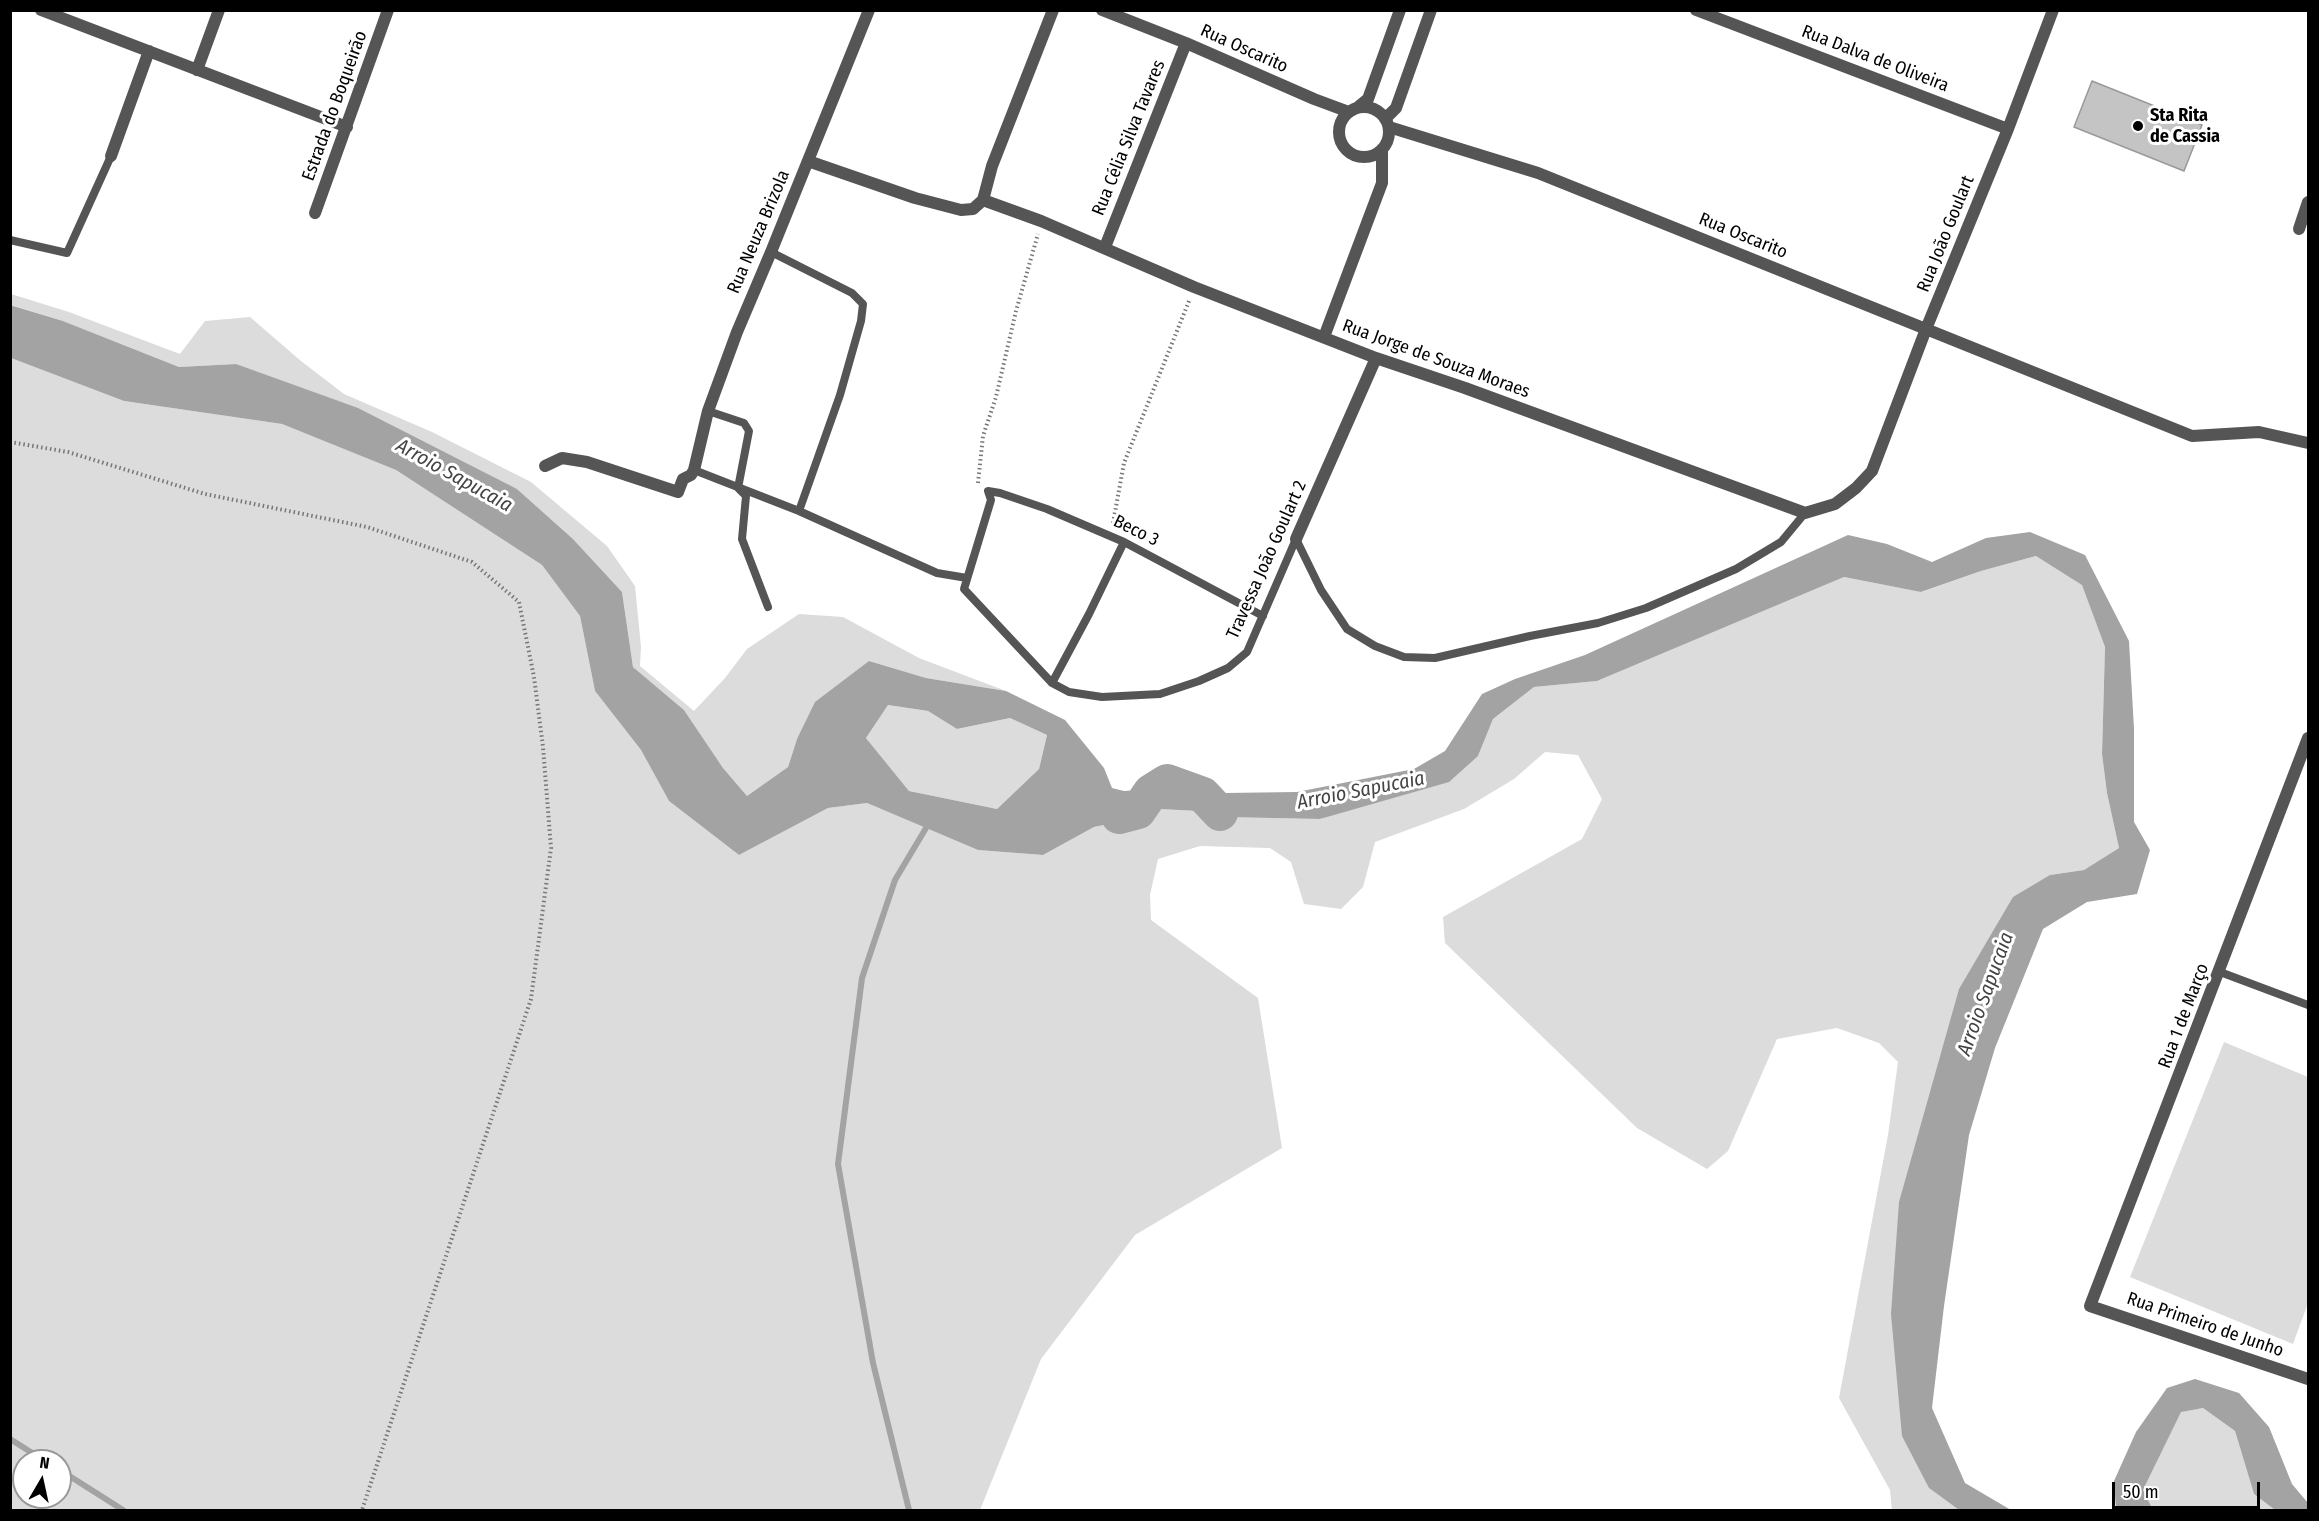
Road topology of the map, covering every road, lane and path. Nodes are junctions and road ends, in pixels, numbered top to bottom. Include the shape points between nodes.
1 (219, 10) edge
2 (388, 10) edge
3 (868, 10) edge
4 (1053, 10) edge
5 (1102, 10) edge
6 (1401, 10) edge
7 (1431, 10) edge
8 (1696, 10) edge
9 (2053, 10) edge
10 (42, 11) edge
11 (1126, 15) edge
12 (1186, 43) junction
13 (149, 51) junction
14 (197, 70) junction
15 (1353, 110) junction
16 (1387, 123) junction
17 (347, 127) junction
18 (2008, 129) junction
19 (1382, 149) junction
20 (111, 156) joint
21 (808, 161) junction
22 (983, 200) junction
23 (2308, 202) edge
24 (315, 213) dead end
25 (1041, 221) junction
26 (2299, 229) dead end
27 (10, 240) edge
28 (1105, 247) junction
29 (771, 252) junction
30 (1194, 287) junction
31 (1926, 329) junction
32 (1324, 337) junction
33 (1376, 358) junction
34 (708, 411) junction
35 (10, 442) edge
36 (2306, 442) edge
37 (545, 466) dead end
38 (694, 470) junction
39 (738, 488) junction
40 (988, 491) junction
41 (800, 510) junction
42 (1805, 513) junction
43 (1110, 536) junction
44 (1296, 539) junction
45 (1124, 542) junction
46 (967, 578) junction
47 (768, 608) dead end
48 (1263, 616) junction
49 (1052, 683) junction
50 (2308, 738) edge
51 (2220, 972) junction
52 (2308, 1005) edge
53 (2090, 1306) joint
54 (2308, 1379) edge
55 (362, 1510) edge

1 - 14 street
2 - 17 street, Estrada do Boqueirão
3 - 21 street, Rua Neuza Brizola
4 - 22 street via 992,165
5 - 11 street, Rua Oscarito
6 - 15 street via 1368,99
7 - 16 street
8 - 18 street, Rua Dalva de Oliveira
9 - 18 street, Rua João Goulart
10 - 13 street
11 - 12 street, Rua Oscarito
12 - 15 street, Rua Oscarito via 1314,99
12 - 28 street, Rua Célia Silva Tavares
13 - 14 street
13 - 20 street
14 - 17 street
15 - 16 street via 1373,109
15 - 19 street via 1340,125 1345,148 1359,156
16 - 19 street via 1387,142
16 - 31 street, Rua Oscarito via 1538,173
17 - 24 street, Estrada do Boqueirão
18 - 31 street, Rua João Goulart
19 - 32 street via 1382,183
20 - 27 lane via 67,253
21 - 22 street via 961,210 973,209
21 - 29 street, Rua Neuza Brizola
22 - 25 street, Rua Jorge de Souza Moraes
23 - 26 street
25 - 28 street, Rua Jorge de Souza Moraes
25 - 40 path via 983,436 977,487
28 - 30 street, Rua Jorge de Souza Moraes
29 - 34 street, Rua Neuza Brizola via 736,332
29 - 41 lane via 852,293 863,304 840,395
30 - 32 street, Rua Jorge de Souza Moraes
30 - 43 path via 1124,463
31 - 36 street, Rua Oscarito via 2192,436 2259,432
31 - 42 street, Rua João Goulart via 1872,471 1835,504
32 - 33 street, Rua Jorge de Souza Moraes
33 - 42 street, Rua Jorge de Souza Moraes
33 - 44 street, Travessa João Goulart 2
34 - 38 street, Rua Neuza Brizola
34 - 39 lane via 744,423 749,431
35 - 55 path via 68,452 205,494 367,527 472,562 519,602 534,677 551,848 531,999
37 - 38 street via 562,458 587,462 678,492 683,478
38 - 39 lane
39 - 41 lane
39 - 47 lane via 746,496 742,539
40 - 43 lane, Beco 3 via 1047,508
40 - 46 lane via 991,500
41 - 46 lane via 938,573
42 - 44 lane via 1781,542 1736,569 1646,608 1598,623 1436,658 1404,657 1347,629
43 - 45 lane, Beco 3
44 - 48 lane, Travessa João Goulart 2
45 - 48 lane, Beco 3
45 - 49 lane
46 - 49 lane via 964,589
48 - 49 lane, Travessa João Goulart 2 via 1247,652 1228,668 1160,694 1102,697 1069,692
50 - 51 street, Rua 1 de Março
51 - 52 lane
51 - 53 street, Rua 1 de Março
53 - 54 street, Rua Primeiro de Junho

